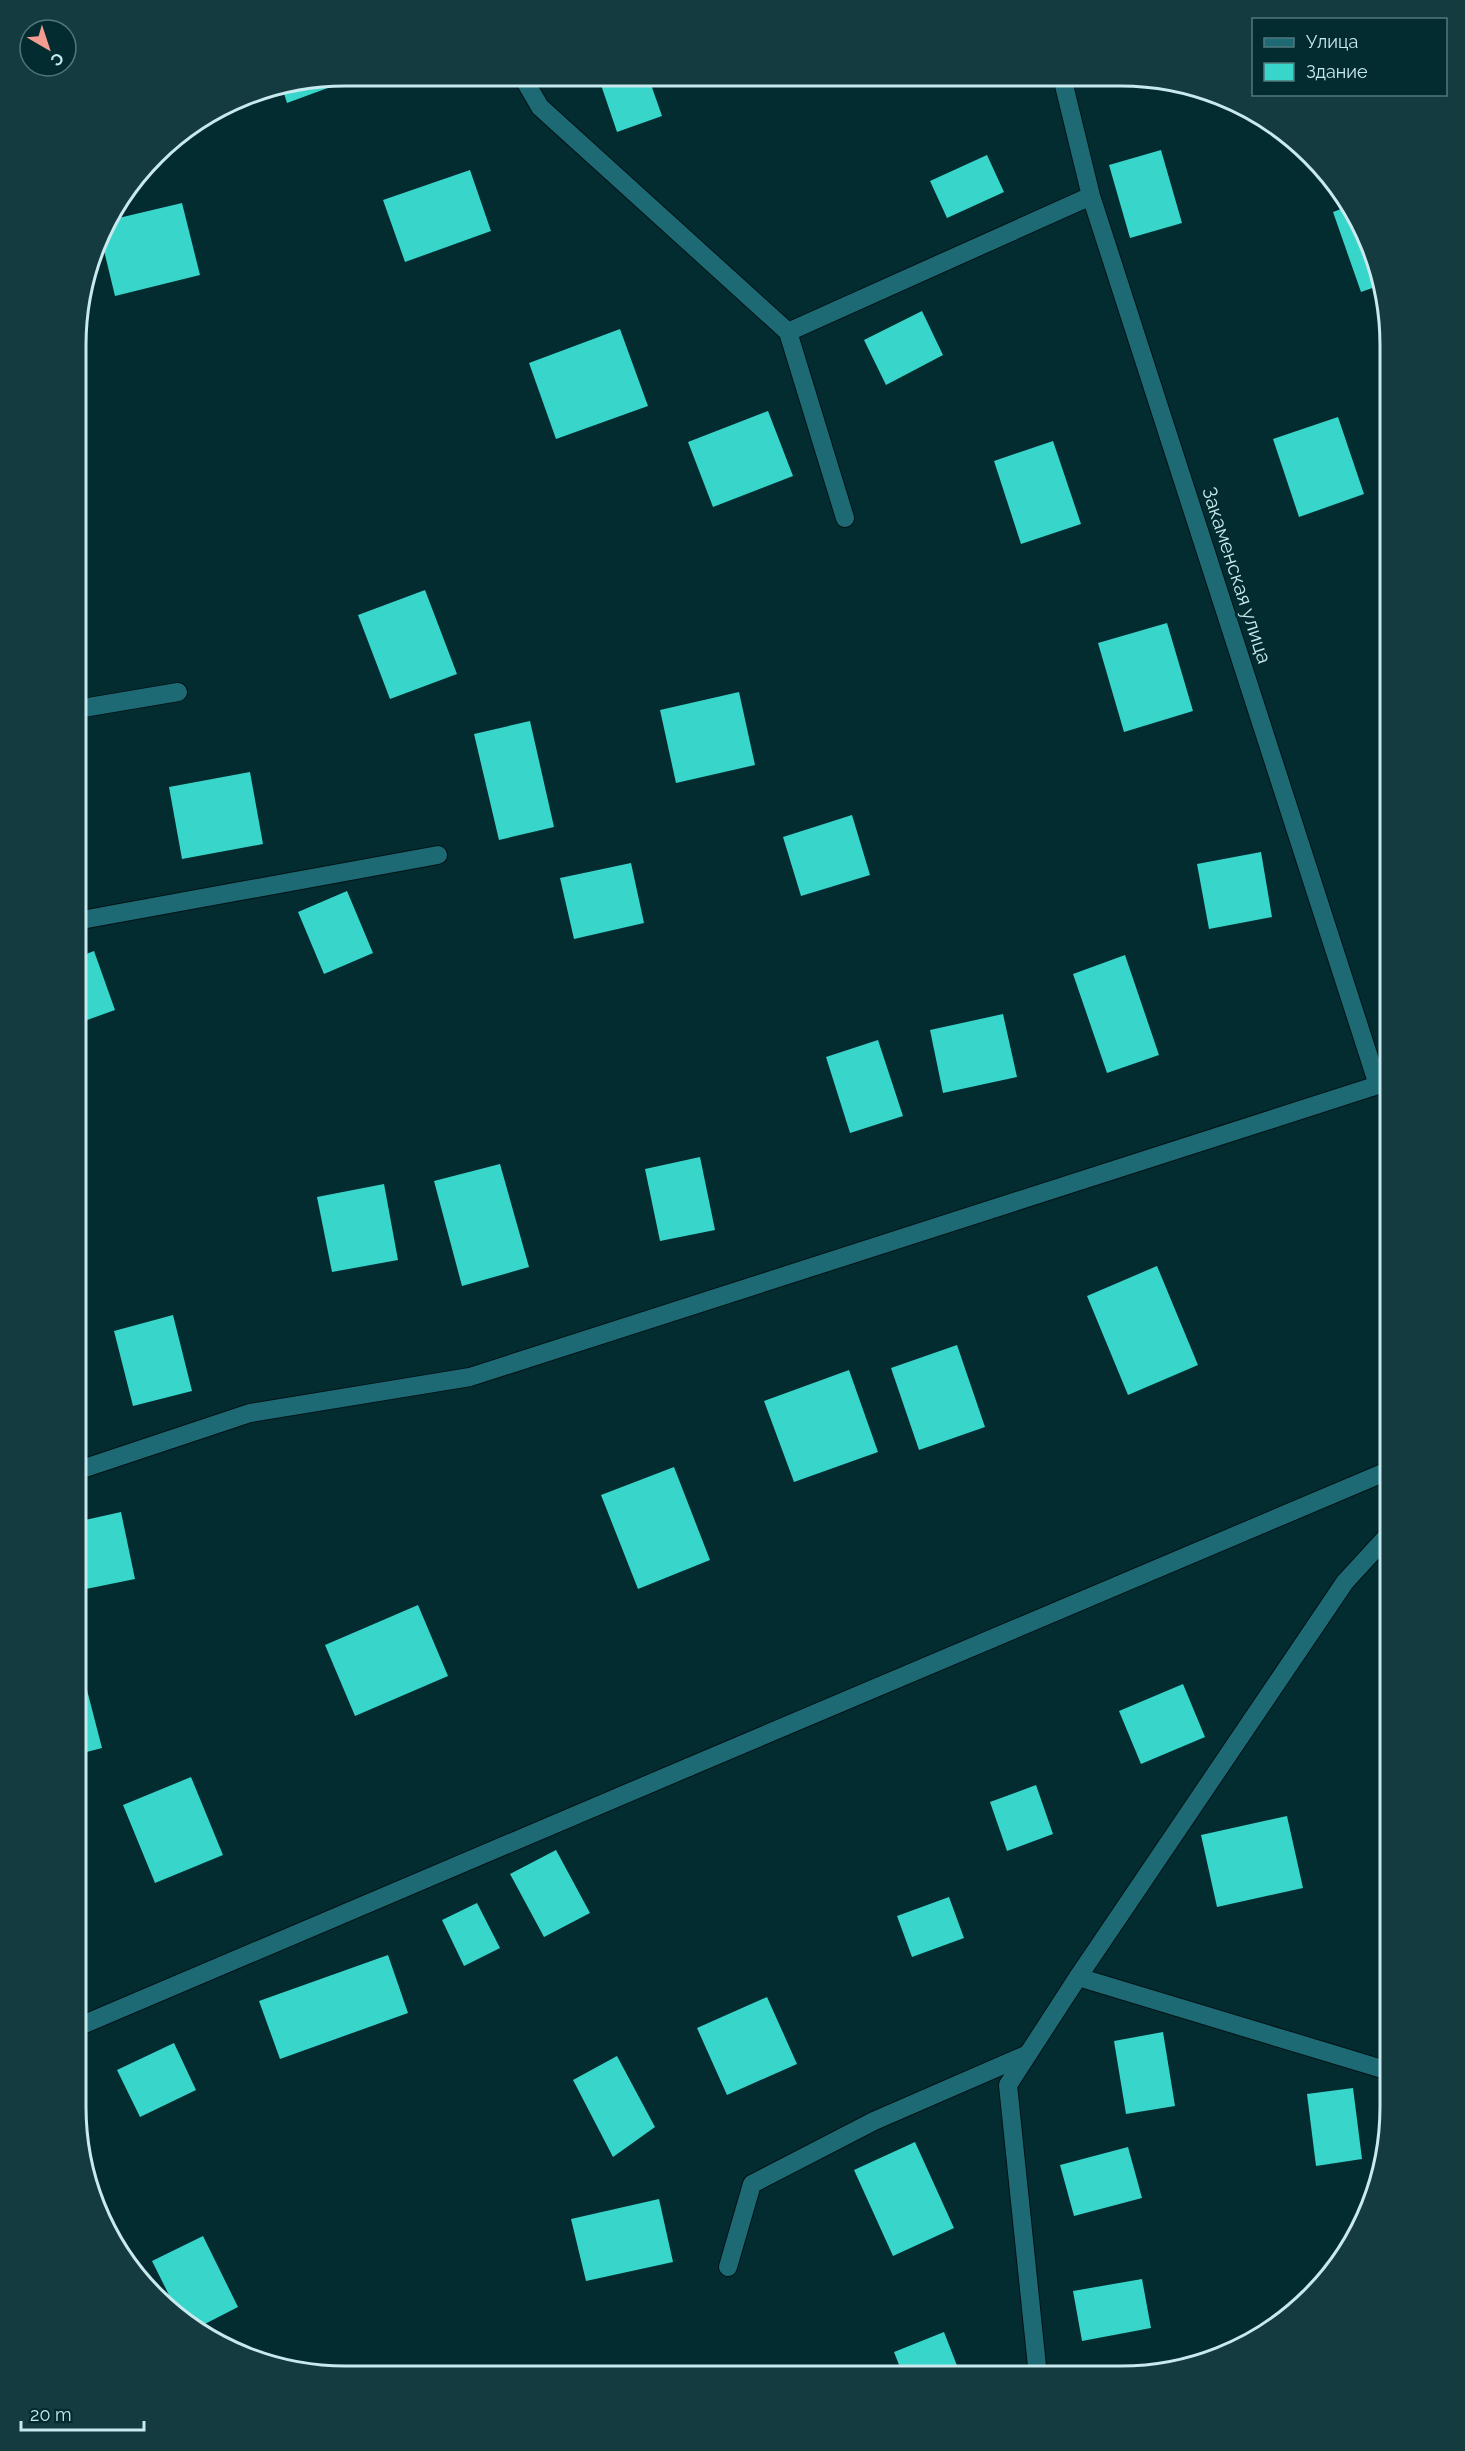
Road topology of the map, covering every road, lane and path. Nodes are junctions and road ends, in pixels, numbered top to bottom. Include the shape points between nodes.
1 (528, 86) edge
2 (1064, 86) edge
3 (1091, 196) junction
4 (788, 332) junction
5 (845, 518) dead end
6 (178, 692) dead end
7 (86, 707) edge
8 (438, 855) dead end
9 (86, 919) edge
10 (1380, 1070) edge
11 (1380, 1083) edge
12 (86, 1468) edge
13 (1380, 1474) edge
14 (1380, 1544) edge
15 (1078, 1977) junction
16 (86, 2023) edge
17 (1028, 2055) junction
18 (1380, 2068) edge
19 (728, 2267) dead end
20 (1037, 2366) edge

1 - 4 street via 540,107
2 - 3 street, Закаменская улица
3 - 4 street
3 - 10 street, Закаменская улица
4 - 5 street
6 - 7 street
8 - 9 street
11 - 12 street via 470,1377 250,1413
13 - 16 street
14 - 15 street via 1345,1582
15 - 17 street
15 - 18 street
17 - 19 street via 874,2121 752,2184
17 - 20 street via 1008,2085

